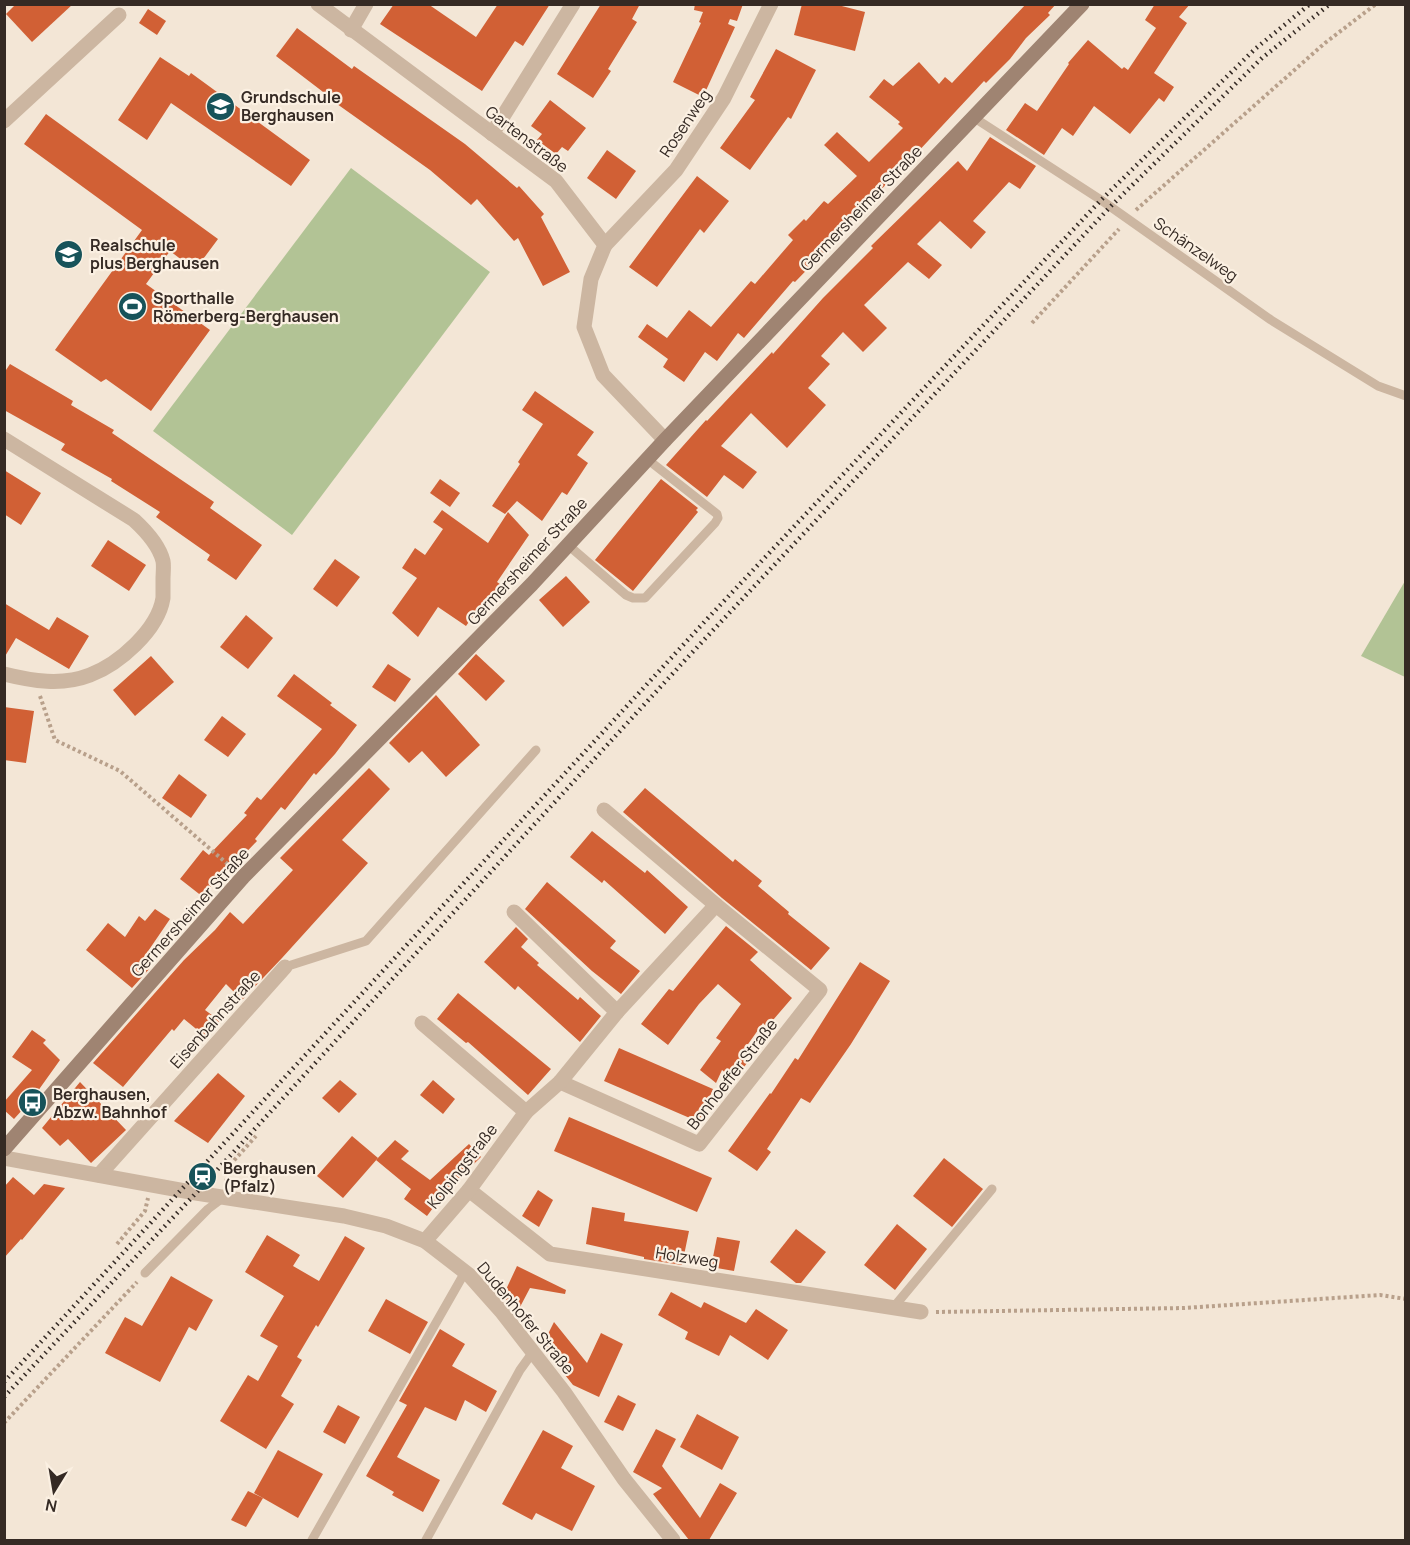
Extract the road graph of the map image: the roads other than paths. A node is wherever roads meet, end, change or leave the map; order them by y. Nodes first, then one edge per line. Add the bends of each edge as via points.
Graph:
1 (318, 4) edge
2 (366, 4) edge
3 (573, 4) edge
4 (771, 4) edge
5 (1082, 4) edge
6 (119, 15) dead end
7 (351, 30) junction
8 (973, 117) junction
9 (4, 121) edge
10 (492, 134) junction
11 (605, 245) junction
12 (1406, 396) edge
13 (4, 438) edge
14 (665, 440) junction
15 (647, 459) junction
16 (568, 545) junction
17 (4, 674) edge
18 (536, 750) dead end
19 (603, 810) dead end
20 (716, 904) junction
21 (514, 912) dead end
22 (285, 967) joint
23 (617, 1012) junction
24 (422, 1023) dead end
25 (560, 1082) junction
26 (526, 1112) junction
27 (4, 1149) edge
28 (4, 1158) edge
29 (99, 1175) junction
30 (992, 1189) dead end
31 (469, 1190) junction
32 (224, 1197) junction
33 (425, 1241) junction
34 (465, 1272) junction
35 (145, 1273) road end
36 (893, 1308) junction
37 (921, 1312) road end
38 (533, 1352) junction
39 (312, 1540) edge
40 (426, 1540) edge
41 (672, 1540) edge

1 - 7 street, Gartenstraße
2 - 7 street
3 - 10 street
4 - 11 street, Rosenweg via 724,98 676,170
5 - 8 main road, Germersheimer Straße
6 - 9 street
7 - 10 street, Gartenstraße
8 - 12 lane, Schänzelweg via 1271,320 1378,386
8 - 14 main road, Germersheimer Straße
10 - 11 street, Gartenstraße via 556,181
11 - 14 street via 591,279 584,327 603,375
13 - 17 street via 134,520 150,535 163,561 163,599 151,626 113,664 88,676 61,681 35,681
14 - 15 main road, Germersheimer Straße
15 - 16 main road, Germersheimer Straße
15 - 16 lane via 717,514 715,524 640,599 626,595
16 - 27 main road, Germersheimer Straße via 243,877
18 - 22 lane via 366,941
19 - 20 street
20 - 23 street, Kolpingstraße
20 - 25 street, Bonhoeffer Straße via 820,990 699,1144
21 - 23 street
22 - 29 street, Eisenbahnstraße
23 - 25 street, Kolpingstraße
24 - 26 street
25 - 26 street, Kolpingstraße
26 - 31 street, Kolpingstraße
28 - 29 street, Dudenhofer Straße
29 - 32 street, Dudenhofer Straße
30 - 36 lane
31 - 33 street, Kolpingstraße
31 - 36 street, Holzweg via 550,1254
32 - 33 street, Dudenhofer Straße via 344,1216
32 - 35 lane
33 - 34 street, Dudenhofer Straße
34 - 38 street, Dudenhofer Straße
34 - 39 lane
36 - 37 street, Holzweg
38 - 40 lane
38 - 41 street, Dudenhofer Straße

